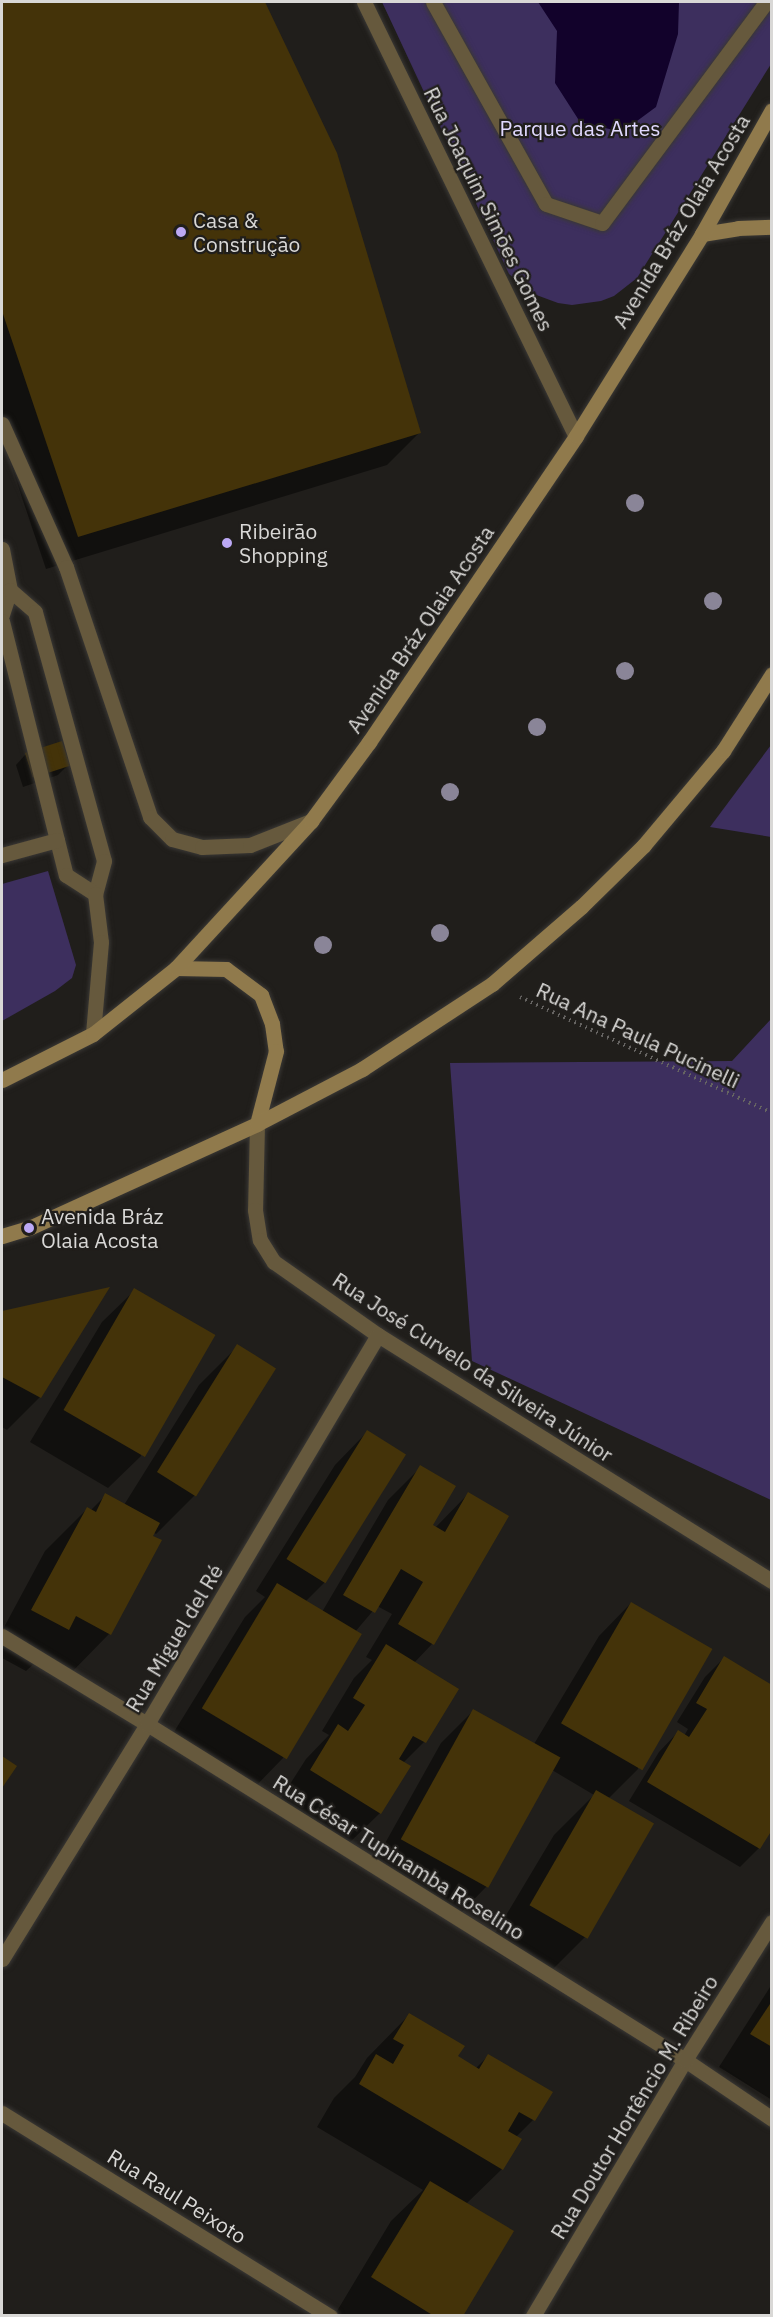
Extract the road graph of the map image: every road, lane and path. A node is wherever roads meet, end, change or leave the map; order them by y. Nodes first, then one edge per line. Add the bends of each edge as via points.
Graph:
1 (364, 2) edge
2 (433, 2) edge
3 (766, 2) edge
4 (771, 110) edge
5 (771, 227) edge
6 (702, 234) junction
7 (2, 424) edge
8 (576, 436) junction
9 (2, 549) edge
10 (10, 590) junction
11 (2, 615) edge
12 (2, 621) edge
13 (771, 674) edge
14 (311, 821) junction
15 (57, 840) junction
16 (2, 855) edge
17 (95, 894) junction
18 (176, 968) junction
19 (492, 984) junction
20 (93, 1034) junction
21 (2, 1080) edge
22 (771, 1113) edge
23 (257, 1124) junction
24 (2, 1236) edge
25 (378, 1335) junction
26 (771, 1581) edge
27 (2, 1636) edge
28 (147, 1724) junction
29 (771, 1922) edge
30 (2, 1959) edge
31 (685, 2060) junction
32 (2, 2113) edge
33 (771, 2119) edge
34 (330, 2316) edge
35 (533, 2316) edge

1 - 8 street, Rua Joaquim Simões Gomes
2 - 3 street via 546,204 602,222
4 - 6 street, Avenida Bráz Olaia Acosta
5 - 6 street
6 - 8 street, Avenida Bráz Olaia Acosta
7 - 14 street via 66,567 150,817 172,839 202,847 250,844
8 - 14 street, Avenida Bráz Olaia Acosta
9 - 10 street
10 - 11 street
10 - 17 street via 35,612 104,861
12 - 15 street
13 - 19 street via 723,751 644,845 581,907
14 - 18 street, Avenida Bráz Olaia Acosta
15 - 16 street
15 - 17 street via 66,875
17 - 20 street via 101,942
18 - 20 street, Avenida Bráz Olaia Acosta
18 - 23 street via 226,969 261,995 272,1024 276,1051
19 - 22 path, Rua Ana Paula Pucinelli
19 - 23 street via 362,1068
20 - 21 street, Avenida Bráz Olaia Acosta
23 - 24 street via 29,1228
23 - 25 street, Rua José Curvelo da Silveira Júnior via 255,1210 260,1240 274,1262
25 - 26 street, Rua José Curvelo da Silveira Júnior
25 - 28 street, Rua Miguel del Ré
27 - 28 street, Rua César Tupinamba Roselino
28 - 30 street, Rua Miguel del Ré
28 - 31 street, Rua César Tupinamba Roselino
29 - 31 street, Rua Doutor Hortêncio M. Ribeiro
31 - 33 street, Rua César Tupinamba Roselino
31 - 35 street, Rua Doutor Hortêncio M. Ribeiro
32 - 34 street, Rua Raul Peixoto

